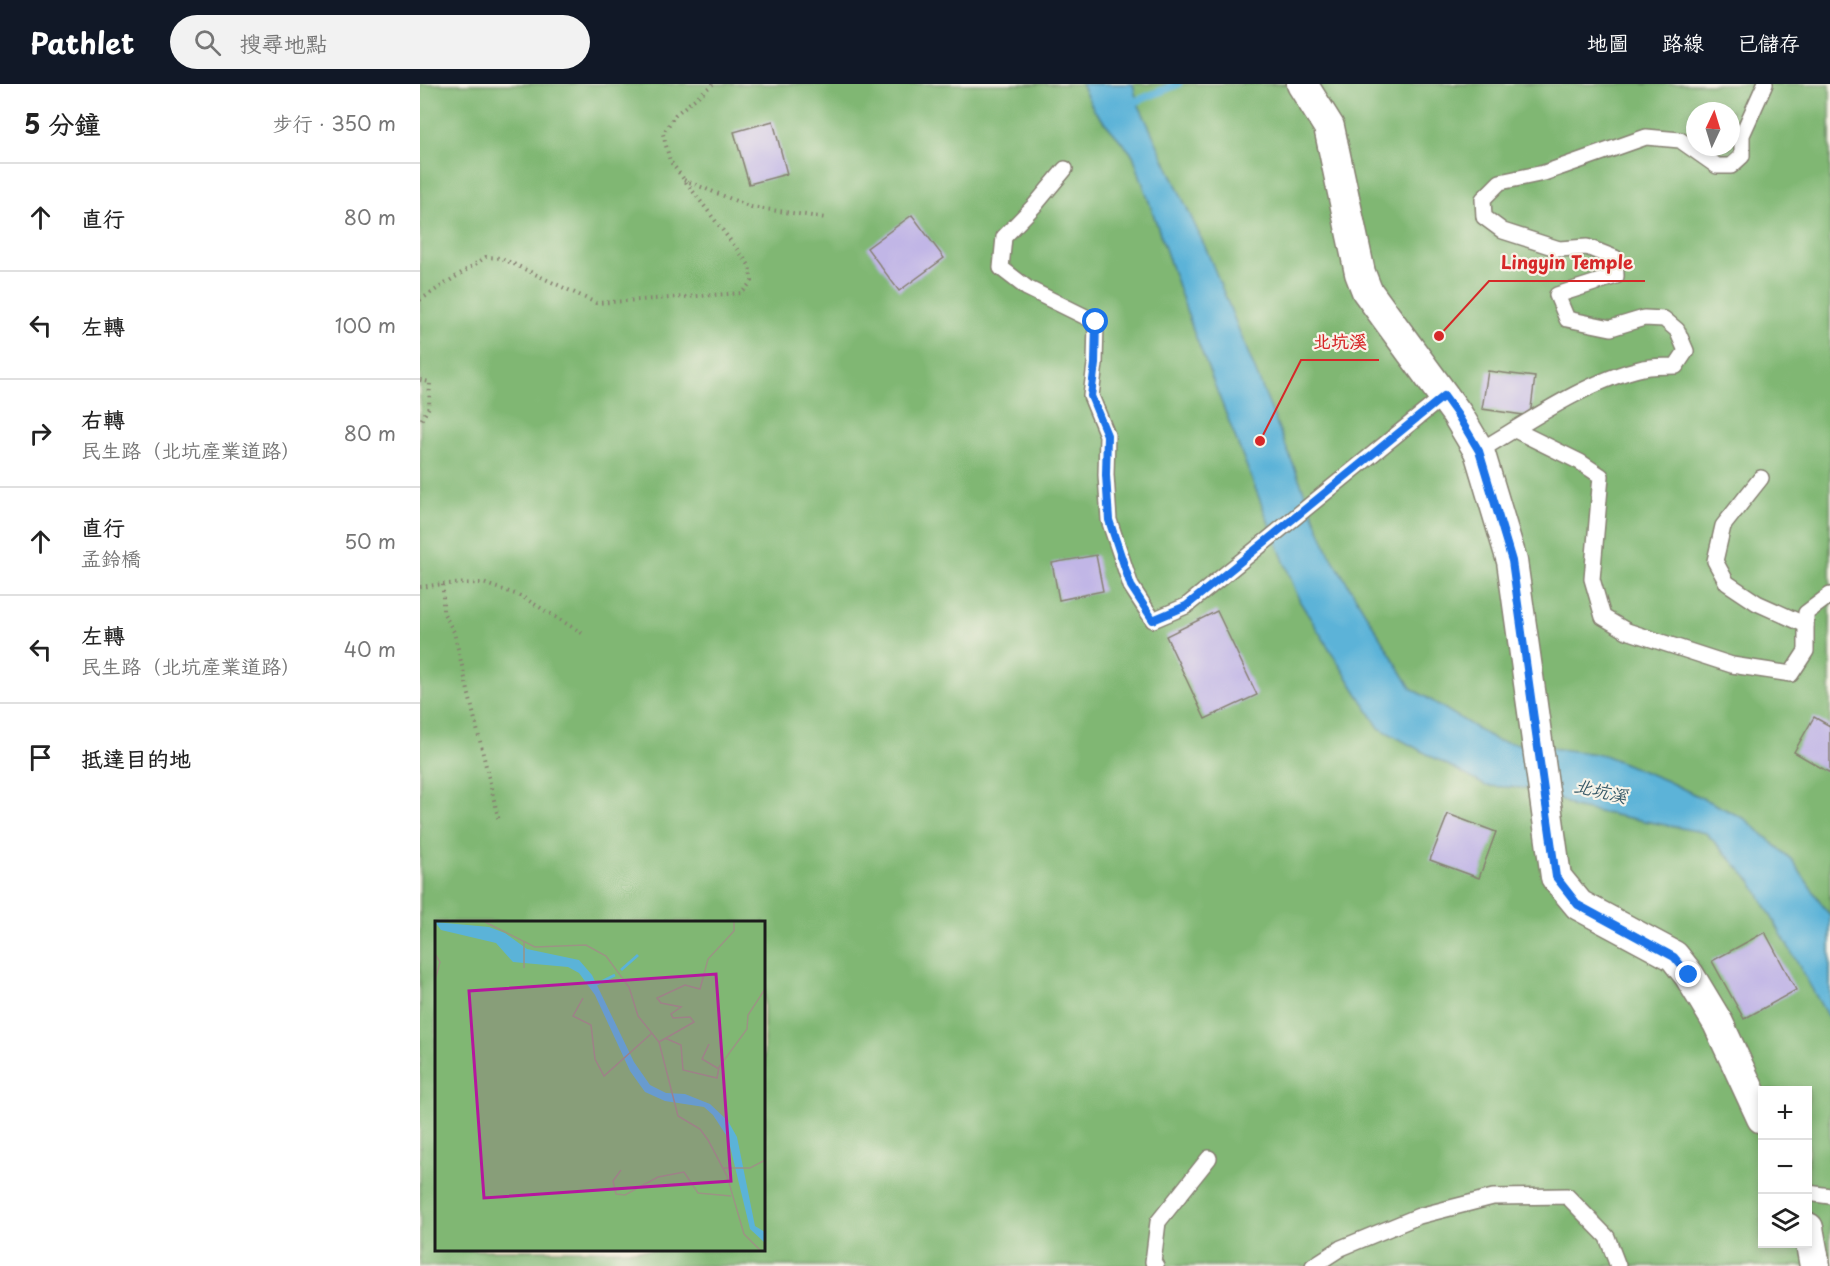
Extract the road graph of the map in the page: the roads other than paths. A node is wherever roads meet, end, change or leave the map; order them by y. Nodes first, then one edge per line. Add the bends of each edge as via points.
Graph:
1 (1302, 84) edge
2 (1765, 84) edge
3 (1065, 168) dead end
4 (1444, 396) junction
5 (1515, 430) junction
6 (1479, 451) junction
7 (1761, 478) dead end
8 (1830, 595) edge
9 (1806, 625) junction
10 (1758, 1109) edge
11 (1209, 1158) dead end
12 (1812, 1194) edge
13 (1830, 1196) edge
14 (1812, 1248) edge
15 (1156, 1266) edge
16 (1313, 1266) edge
17 (1618, 1266) edge
18 (1815, 1266) edge

1 - 4 street via 1329,127 1367,291
2 - 5 lane via 1742,135 1742,156 1731,166 1717,166 1680,140 1646,137 1544,173 1500,182 1483,199 1484,216 1503,231 1559,249 1587,247 1615,258 1616,276 1557,295 1567,319 1611,328 1644,318 1664,319 1677,330 1686,351 1676,366 1622,374
3 - 4 lane via 1004,237 1001,268 1027,288 1096,322 1091,396 1107,435 1109,520 1131,586 1153,620 1186,606
4 - 6 street
5 - 6 lane
5 - 9 lane via 1601,476 1592,579 1603,617 1627,631 1732,665 1791,674 1806,651
6 - 10 street via 1512,561 1556,877 1578,905 1674,957 1718,1023
7 - 9 lane via 1723,526 1715,561 1727,582 1757,603
8 - 9 lane via 1806,613
11 - 15 lane via 1158,1222 1153,1262
12 - 13 lane
14 - 18 street
16 - 17 lane via 1341,1248 1419,1215 1493,1197 1546,1196 1567,1196 1607,1237

